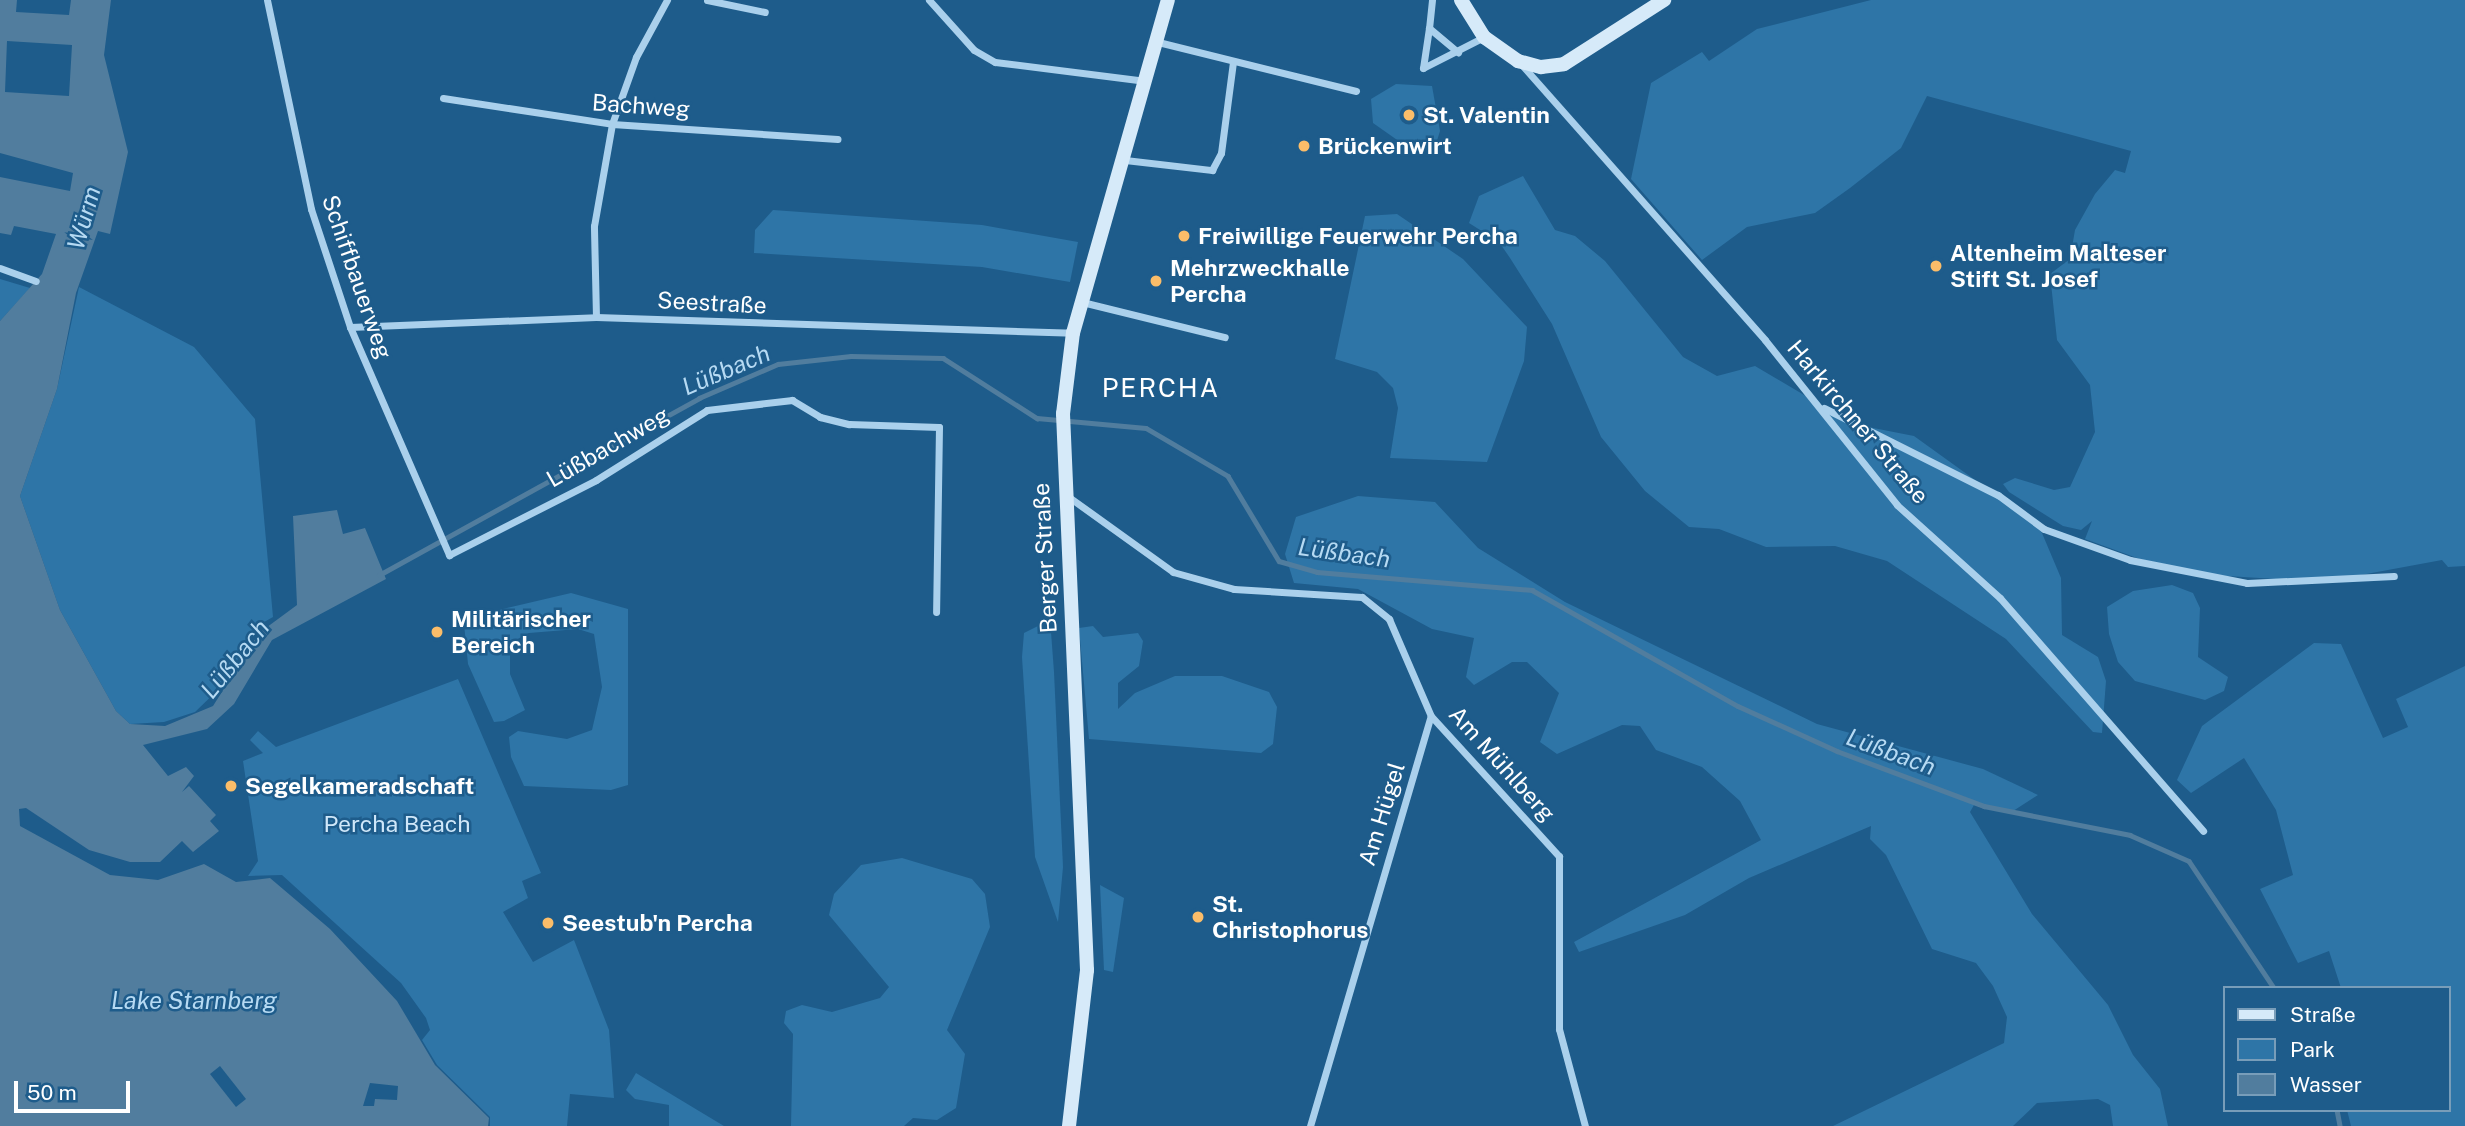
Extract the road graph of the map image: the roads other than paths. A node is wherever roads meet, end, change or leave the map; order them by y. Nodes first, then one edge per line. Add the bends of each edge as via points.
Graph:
1 (267, 0) edge
2 (667, 0) edge
3 (707, 0) edge
4 (929, 0) edge
5 (1168, 0) edge
6 (1432, 0) edge
7 (1461, 0) edge
8 (1664, 0) edge
9 (765, 12) dead end
10 (1429, 28) junction
11 (1484, 37) junction
12 (1158, 43) junction
13 (1458, 52) junction
14 (1518, 61) junction
15 (1233, 62) junction
16 (1150, 81) junction
17 (1356, 92) dead end
18 (443, 98) dead end
19 (612, 124) junction
20 (838, 139) dead end
21 (1125, 160) junction
22 (0, 268) edge
23 (36, 281) dead end
24 (1082, 302) junction
25 (596, 317) junction
26 (350, 327) junction
27 (1073, 333) junction
28 (1225, 337) dead end
29 (1821, 407) junction
30 (1065, 495) junction
31 (449, 555) joint
32 (2394, 576) dead end
33 (936, 612) dead end
34 (1432, 716) junction
35 (2203, 831) dead end
36 (1069, 1126) edge
37 (1310, 1126) edge
38 (1585, 1126) edge

1 - 26 street, Schiffbauerweg via 310,209
2 - 19 street via 636,57
3 - 9 street
4 - 16 street via 974,50 995,62
5 - 12 main road, Berger Straße
6 - 10 street
7 - 11 main road
8 - 14 main road via 1564,64
10 - 13 street
10 - 13 street via 1423,68
11 - 13 street
11 - 14 main road
12 - 15 street
12 - 16 main road, Berger Straße
14 - 29 street, Harkirchner Straße
15 - 17 street
15 - 21 street via 1221,153 1212,170
16 - 21 main road, Berger Straße
18 - 19 street, Bachweg
19 - 20 street, Bachweg
19 - 25 street via 594,226
21 - 24 main road, Berger Straße
22 - 23 street
24 - 27 main road, Berger Straße
24 - 28 street
25 - 26 street, Seestraße
25 - 27 street, Seestraße
26 - 31 street, Schiffbauerweg
27 - 30 main road, Berger Straße via 1063,414
29 - 32 street via 1998,495 2044,529 2130,560 2247,583
29 - 35 street, Harkirchner Straße via 1897,505 2000,598
30 - 34 street, Am Mühlberg via 1173,572 1234,589 1362,597 1390,619
30 - 36 main road, Berger Straße via 1087,970
31 - 33 street, Lüßbachweg via 596,480 707,410 792,400 820,417 849,424 939,427
34 - 37 street, Am Hügel
34 - 38 street, Am Mühlberg via 1559,856 1559,1029

